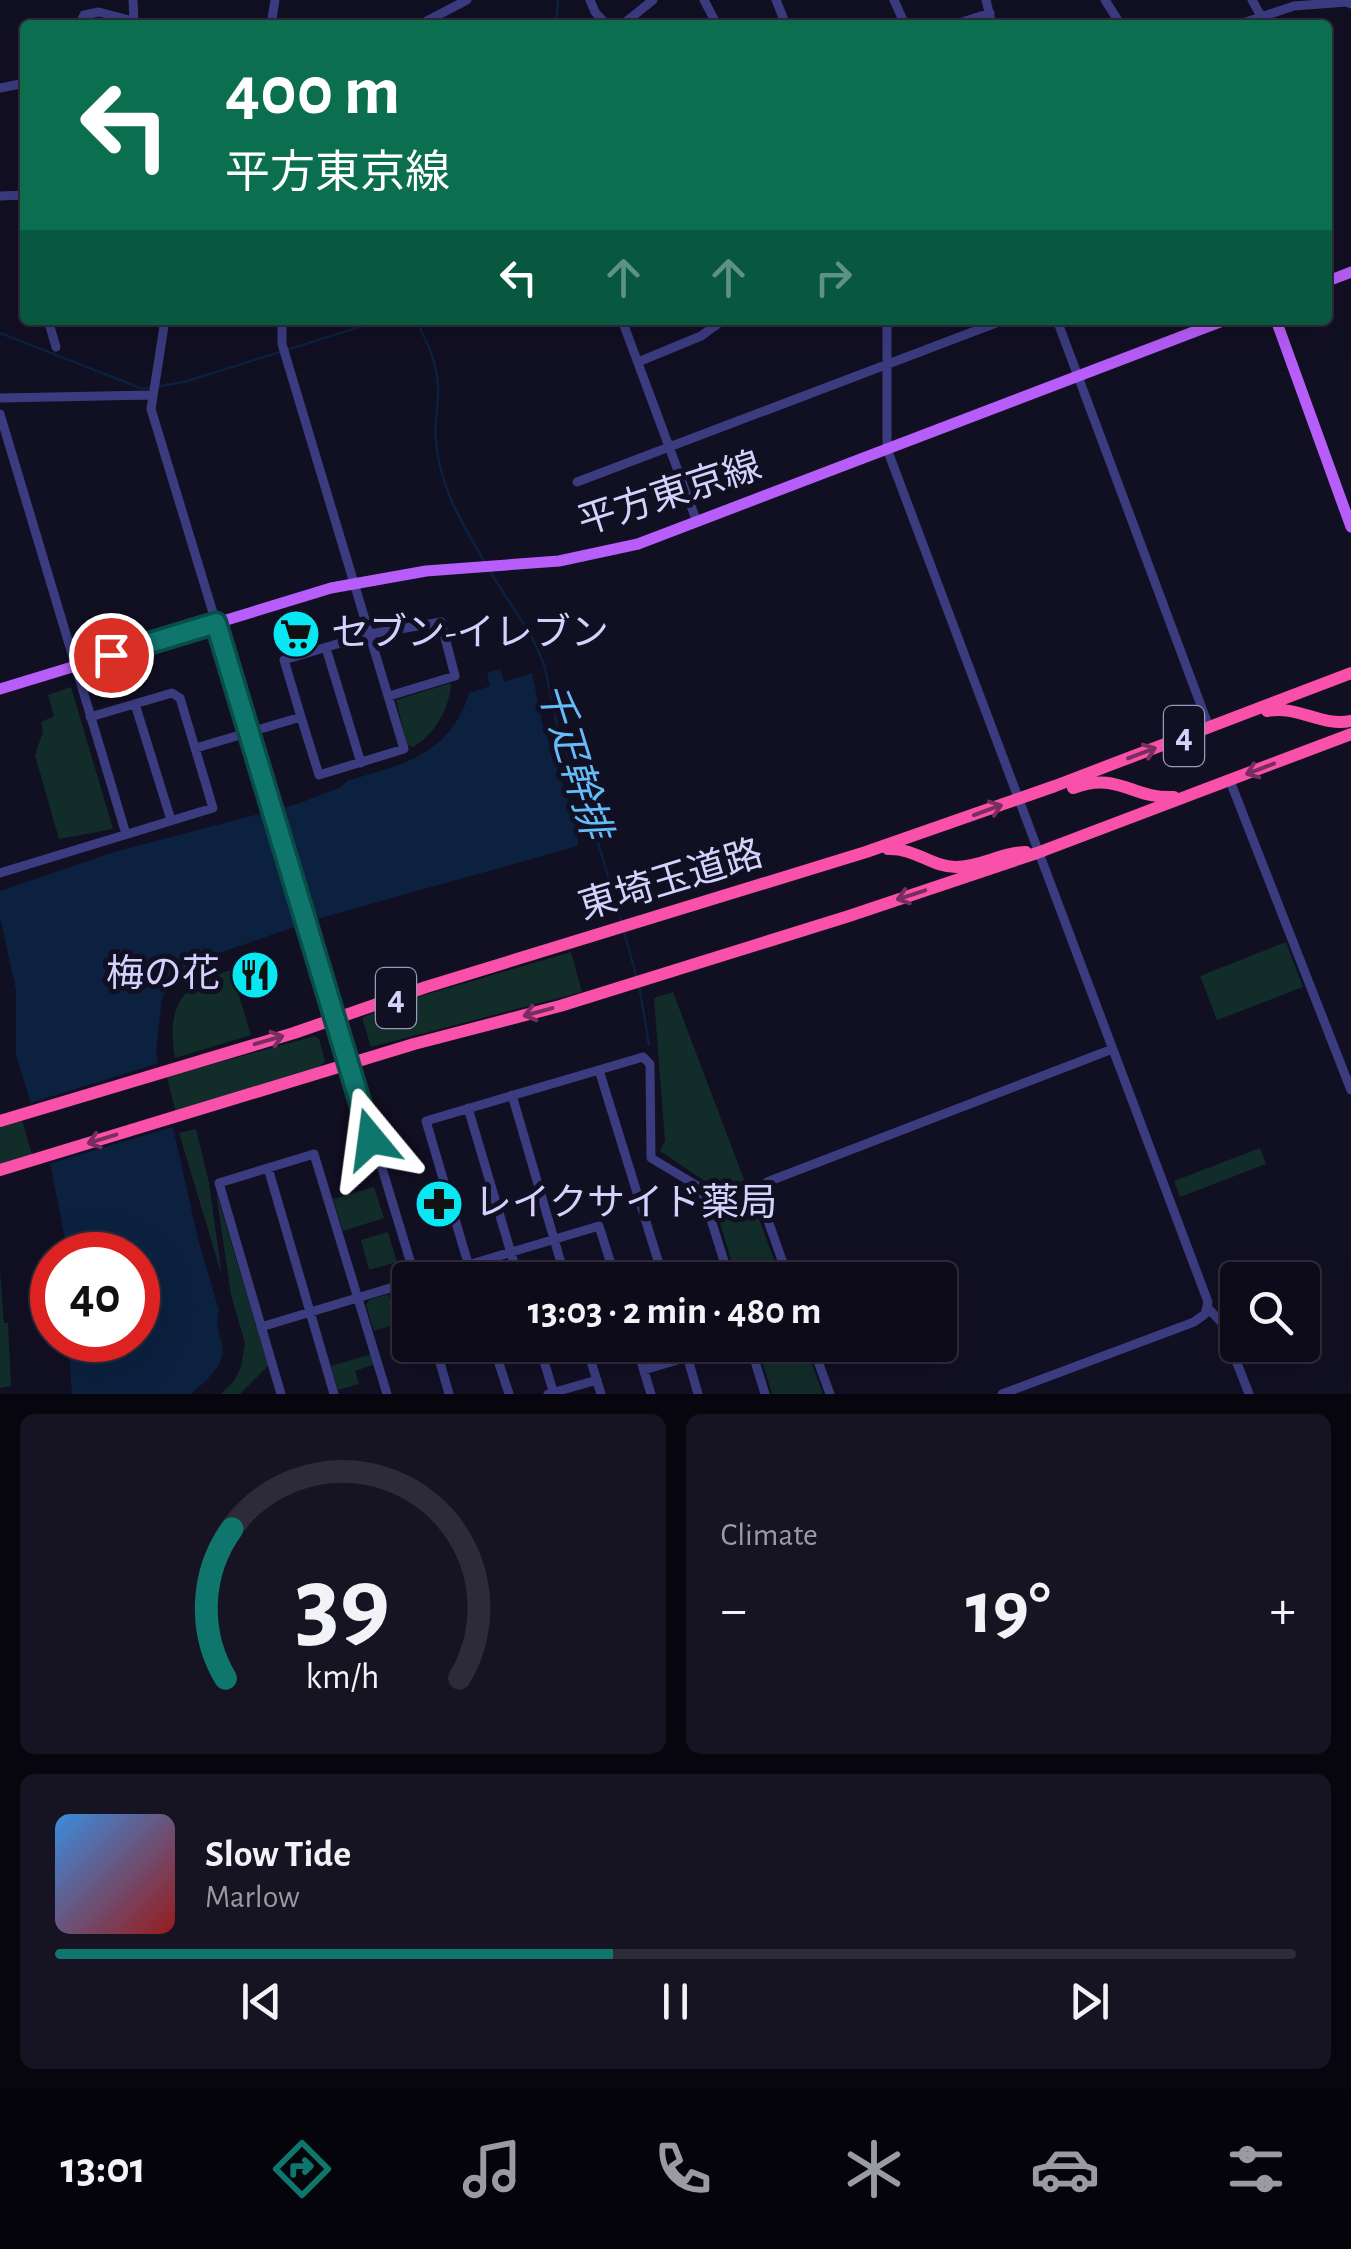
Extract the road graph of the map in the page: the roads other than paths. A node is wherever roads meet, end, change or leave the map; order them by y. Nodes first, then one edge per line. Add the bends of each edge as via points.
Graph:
1 (467, 0) edge
2 (986, 0) edge
3 (1252, 0) edge
4 (1351, 4) edge
5 (990, 13) junction
6 (1261, 16) junction
7 (82, 20) edge
8 (125, 20) edge
9 (429, 20) edge
10 (968, 20) edge
11 (991, 20) edge
12 (1250, 20) edge
13 (49, 325) edge
14 (164, 325) edge
15 (282, 325) edge
16 (624, 325) edge
17 (716, 325) edge
18 (887, 325) edge
19 (991, 325) edge
20 (1059, 325) edge
21 (1212, 325) edge
22 (1278, 325) edge
23 (56, 347) dead end
24 (638, 362) junction
25 (887, 365) junction
26 (1078, 376) junction
27 (153, 394) junction
28 (0, 398) edge
29 (0, 414) edge
30 (670, 447) junction
31 (887, 450) junction
32 (578, 482) dead end
33 (698, 522) junction
34 (1351, 527) edge
35 (355, 583) junction
36 (216, 623) junction
37 (370, 634) junction
38 (326, 648) junction
39 (75, 666) junction
40 (1351, 673) edge
41 (0, 688) edge
42 (389, 696) junction
43 (135, 704) junction
44 (90, 716) junction
45 (1240, 716) junction
46 (300, 717) junction
47 (1351, 721) edge
48 (1209, 727) junction
49 (250, 732) junction
50 (1351, 734) edge
51 (196, 748) junction
52 (361, 763) junction
53 (1230, 781) junction
54 (1193, 794) junction
55 (1018, 799) junction
56 (171, 820) junction
57 (126, 834) junction
58 (866, 852) junction
59 (1037, 853) junction
60 (0, 872) edge
61 (336, 1020) junction
62 (1110, 1050) junction
63 (350, 1064) junction
64 (599, 1070) junction
65 (1351, 1090) edge
66 (512, 1095) junction
67 (468, 1108) junction
68 (2, 1120) edge
69 (268, 1168) junction
70 (0, 1170) edge
71 (554, 1239) junction
72 (510, 1252) junction
73 (409, 1262) edge
74 (468, 1262) edge
75 (476, 1262) edge
76 (513, 1262) edge
77 (561, 1262) edge
78 (610, 1262) edge
79 (658, 1262) edge
80 (724, 1262) edge
81 (783, 1262) edge
82 (392, 1288) edge
83 (359, 1297) junction
84 (1208, 1308) junction
85 (310, 1313) junction
86 (261, 1327) junction
87 (440, 1362) edge
88 (499, 1362) edge
89 (543, 1362) edge
90 (591, 1362) edge
91 (641, 1362) edge
92 (669, 1362) edge
93 (689, 1362) edge
94 (755, 1362) edge
95 (818, 1362) edge
96 (644, 1370) junction
97 (597, 1380) junction
98 (1029, 1389) edge
99 (281, 1394) edge
100 (334, 1394) edge
101 (388, 1394) edge
102 (450, 1394) edge
103 (508, 1394) edge
104 (551, 1394) edge
105 (602, 1394) edge
106 (652, 1394) edge
107 (698, 1394) edge
108 (765, 1394) edge
109 (830, 1394) edge
110 (1002, 1394) edge
111 (1248, 1394) edge

1 - 9 street
2 - 5 street
3 - 6 street
4 - 6 street via 1312,2
5 - 10 street
5 - 11 street
6 - 12 street
7 - 8 street via 100,12
13 - 23 street
14 - 27 street
15 - 35 street via 282,344
16 - 24 street
17 - 24 street
18 - 25 street
19 - 25 street
20 - 26 street
21 - 26 main road, 平方東京線
22 - 34 main road
24 - 30 street
25 - 30 street
25 - 31 street
26 - 31 main road, 平方東京線
26 - 48 street
27 - 28 street
27 - 36 street via 151,408
29 - 39 street
30 - 32 street
30 - 33 street
31 - 33 main road, 平方東京線
31 - 55 street
33 - 35 main road, 平方東京線 via 559,562
35 - 36 main road, 平方東京線
35 - 37 street
36 - 39 main road, 平方東京線
36 - 49 street
37 - 38 street
37 - 42 street
37 - 42 street via 441,622 455,676
38 - 46 street via 284,660
38 - 52 street
39 - 41 main road, 平方東京線
39 - 44 street
40 - 45 highway, 東埼玉道路 / 4
42 - 52 street via 404,749
43 - 44 street
43 - 51 street via 172,693 180,698
43 - 56 street
44 - 57 street
45 - 47 highway, 4 via 1286,709 1328,722
45 - 48 highway, 東埼玉道路 / 4
46 - 49 street
46 - 52 street via 319,775
55 -> 48 highway, 東埼玉道路 / 4
49 - 51 street
49 - 61 street
50 -> 53 highway, 4
51 - 56 street via 213,808
53 - 54 highway, 4
53 - 65 street
54 - 55 highway, 4 via 1150,797 1107,781
54 - 59 highway, 4
58 -> 55 highway, 東埼玉道路 / 4
55 - 59 street
56 - 57 street
57 - 60 street
58 - 59 highway, 4 via 901,848 955,867 1010,852
58 - 61 highway, 東埼玉道路 / 4
59 - 62 street
59 -> 63 highway, 4 via 637,982
61 - 63 street
68 -> 61 highway, 東埼玉道路 / 4
62 - 81 street via 767,1182 760,1198
62 - 84 street
63 -> 70 highway, 4
63 - 73 street
64 - 66 street
64 - 79 street
64 - 80 street via 643,1058 650,1064 651,1158 701,1188
66 - 67 street
66 - 71 street
67 - 72 street
67 - 74 street via 426,1121
69 - 83 street via 314,1154
69 - 85 street
69 - 86 street via 219,1183
71 - 72 street
71 - 77 street
71 - 78 street via 599,1226
72 - 75 street
72 - 76 street
82 - 83 street
83 - 85 street
83 - 101 street
84 - 98 street via 1194,1322
84 - 111 street via 1221,1322
85 - 86 street
85 - 100 street
86 - 99 street
87 - 102 street
88 - 103 street
89 - 104 street
90 - 97 street
91 - 96 street
92 - 96 street
93 - 107 street
94 - 108 street
95 - 109 street
96 - 106 street
97 - 104 street
97 - 105 street
98 - 110 street

